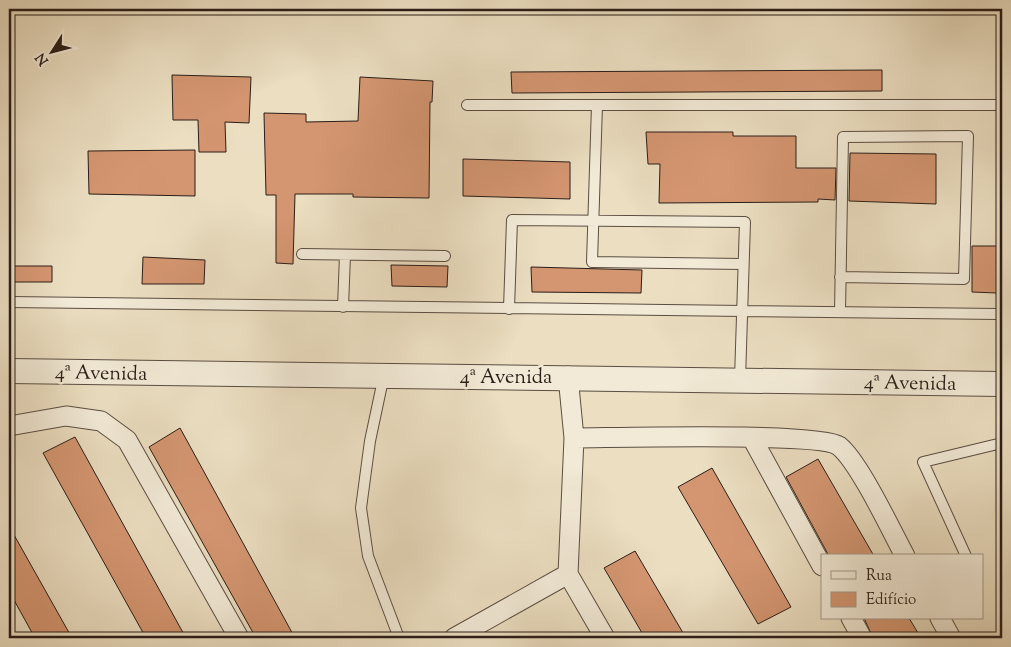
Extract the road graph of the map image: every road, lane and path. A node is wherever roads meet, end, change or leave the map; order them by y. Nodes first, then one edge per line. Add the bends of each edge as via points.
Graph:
1 (467, 105) dead end
2 (597, 105) junction
3 (1002, 105) edge
4 (593, 221) junction
5 (302, 254) dead end
6 (345, 255) junction
7 (445, 256) dead end
8 (743, 264) junction
9 (840, 277) junction
10 (9, 302) edge
11 (344, 306) junction
12 (509, 308) junction
13 (742, 311) junction
14 (840, 312) junction
15 (999, 314) dead end
16 (9, 371) edge
17 (384, 375) junction
18 (568, 376) junction
19 (740, 379) junction
20 (1002, 384) edge
21 (9, 426) edge
22 (574, 438) junction
23 (752, 438) junction
24 (1002, 443) edge
25 (904, 554) edge
26 (965, 554) edge
27 (821, 564) edge
28 (568, 574) junction
29 (852, 620) edge
30 (941, 620) edge
31 (239, 638) edge
32 (399, 638) edge
33 (454, 638) edge
34 (605, 638) edge
35 (862, 638) edge
36 (951, 638) edge

1 - 2 lane
2 - 3 lane
2 - 4 lane
4 - 8 lane via 592,262
4 - 8 lane via 745,222
4 - 12 lane via 512,220
5 - 6 lane
6 - 7 lane
6 - 11 lane
8 - 13 lane
9 - 9 lane via 964,279 968,136 843,137
9 - 14 lane
10 - 11 lane
11 - 12 lane
12 - 13 lane
13 - 14 lane
13 - 19 lane
14 - 15 lane
16 - 17 street, 4ª Avenida
17 - 18 street, 4ª Avenida
17 - 32 lane via 370,441 361,508 368,556
18 - 19 street, 4ª Avenida
18 - 22 street
19 - 20 street, 4ª Avenida
21 - 31 street via 66,416 101,421 127,440
22 - 23 street
22 - 28 street
23 - 25 street via 814,440 838,445 856,468
23 - 27 street
24 - 26 lane via 922,462
28 - 33 street
28 - 34 street
29 - 35 street
30 - 36 street

